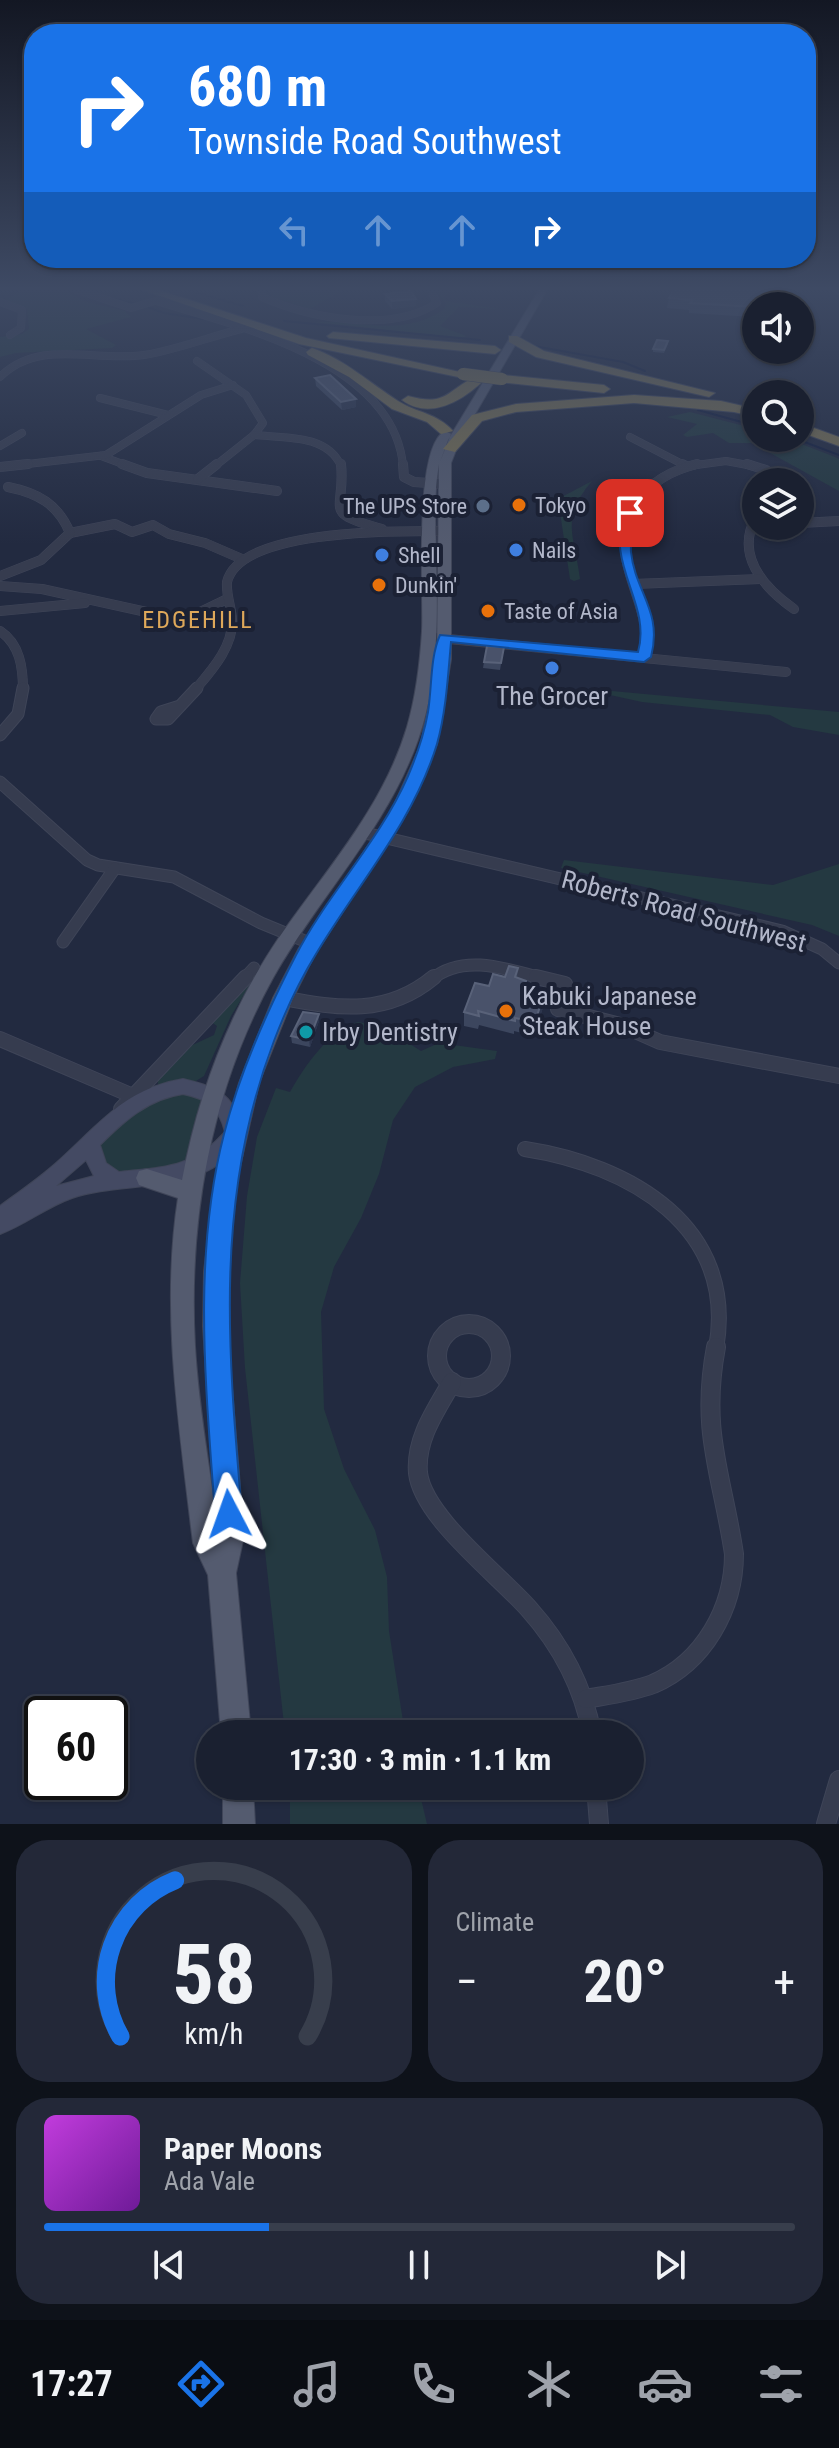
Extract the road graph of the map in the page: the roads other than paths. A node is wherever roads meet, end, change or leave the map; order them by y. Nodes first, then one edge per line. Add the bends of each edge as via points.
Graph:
1 (218, 375) edge
2 (339, 375) edge
3 (352, 375) edge
4 (380, 375) edge
5 (480, 375) edge
6 (487, 375) edge
7 (504, 375) edge
8 (505, 375) edge
9 (623, 375) edge
10 (477, 380) junction
11 (233, 385) junction
12 (100, 398) dead end
13 (742, 405) edge
14 (742, 406) edge
15 (735, 408) junction
16 (742, 408) edge
17 (470, 412) junction
18 (168, 415) junction
19 (424, 416) junction
20 (455, 416) junction
21 (814, 425) edge
22 (446, 431) junction
23 (814, 432) edge
24 (22, 433) dead end
25 (839, 434) edge
26 (254, 435) junction
27 (630, 437) dead end
28 (839, 442) edge
29 (0, 446) edge
30 (450, 449) junction
31 (101, 456) junction
32 (686, 466) junction
33 (0, 467) edge
34 (756, 468) edge
35 (198, 479) junction
36 (436, 484) junction
37 (8, 487) dead end
38 (277, 491) dead end
39 (839, 521) edge
40 (814, 522) edge
41 (437, 531) junction
42 (396, 532) junction
43 (70, 533) junction
44 (750, 540) edge
45 (242, 559) junction
46 (0, 576) edge
47 (760, 579) junction
48 (634, 584) junction
49 (4, 586) edge
50 (227, 599) junction
51 (116, 606) junction
52 (794, 609) dead end
53 (0, 611) edge
54 (0, 631) edge
55 (436, 637) junction
56 (644, 657) junction
57 (786, 672) dead end
58 (180, 706) dead end
59 (0, 735) edge
60 (0, 782) edge
61 (365, 833) junction
62 (384, 837) junction
63 (115, 868) junction
64 (290, 936) junction
65 (63, 942) dead end
66 (312, 944) junction
67 (839, 963) edge
68 (254, 968) dead end
69 (283, 998) junction
70 (0, 1039) edge
71 (839, 1076) edge
72 (213, 1095) junction
73 (133, 1096) junction
74 (114, 1117) junction
75 (235, 1134) junction
76 (90, 1144) junction
77 (525, 1149) dead end
78 (147, 1178) joint
79 (115, 1180) junction
80 (192, 1181) junction
81 (0, 1217) edge
82 (0, 1225) edge
83 (452, 1382) dead end
84 (222, 1573) junction
85 (586, 1699) junction
86 (235, 1720) edge
87 (590, 1720) edge
88 (839, 1780) edge
89 (238, 1800) edge
90 (597, 1800) edge
91 (239, 1824) edge
92 (599, 1824) edge
93 (826, 1824) edge

1 - 11 street
2 - 36 street via 357,386 393,428 404,477
3 - 19 highway via 397,406
4 - 10 highway via 382,384 430,405 453,401
5 - 10 main road
6 - 17 main road
7 - 15 highway
8 - 14 highway via 683,392
9 - 13 highway
10 - 20 main road
11 - 18 street via 205,393
11 - 26 street via 261,416 263,423
12 - 18 street
15 - 16 highway
15 - 30 highway via 634,399 516,408 477,418
17 - 20 highway
17 - 30 main road
18 - 31 street
19 - 20 highway
19 - 22 highway
20 - 22 main road
21 - 25 highway
22 - 36 main road via 435,456
23 - 28 highway
24 - 29 street
26 - 35 street
26 - 42 street via 330,449 341,467 342,515
27 - 32 street
30 - 36 main road
31 - 33 street
31 - 35 street via 138,471
32 - 34 street via 712,462
32 - 48 street via 650,486 631,510 625,552
35 - 38 street
36 - 41 main road
37 - 43 street via 47,499 60,509
39 - 40 street
41 - 42 street
41 - 55 main road
42 - 45 street via 285,543
43 - 45 street via 115,524 132,532 153,525
43 - 46 street via 41,560
44 - 47 street via 748,550
45 - 50 street via 230,573
47 - 48 street
47 - 52 street
48 - 56 street via 648,624
49 - 51 street via 55,591
50 - 51 street via 183,617
50 - 58 street via 232,626 227,646
51 - 53 street via 72,603
54 - 59 street via 15,644 22,703
55 - 56 street
55 - 61 main road via 411,738
55 - 62 main road via 439,696 429,744
56 - 57 street
60 - 63 street via 79,855
61 - 62 street, Roberts Road Southwest
61 - 64 main road
62 - 66 main road
62 - 67 street, Roberts Road Southwest via 782,931 812,943
63 - 64 street via 174,877
63 - 65 street
64 - 66 street
64 - 72 main road via 241,1022
66 - 69 main road
68 - 73 street
69 - 71 street via 345,1011 368,1010 463,964 565,984 558,1009 624,1026 660,1042
69 - 75 main road
70 - 73 street
72 - 74 street via 199,1089 170,1090
72 - 75 street via 227,1110
72 - 80 main road
73 - 74 street
74 - 76 street
75 - 80 street
75 - 84 main road via 216,1271 216,1360 230,1536
76 - 79 street via 98,1168
76 - 81 street
77 - 85 street via 605,1167 668,1206 709,1266 719,1314 709,1405 715,1471 734,1558 726,1602 706,1641 674,1671 639,1688
78 - 79 street
78 - 80 main road
79 - 82 street via 57,1195
80 - 84 main road via 182,1279 183,1345 204,1527
83 - 85 street via 416,1460 423,1496 555,1639
84 - 86 main road
85 - 87 street
88 - 93 street
89 - 91 main road
90 - 92 street

